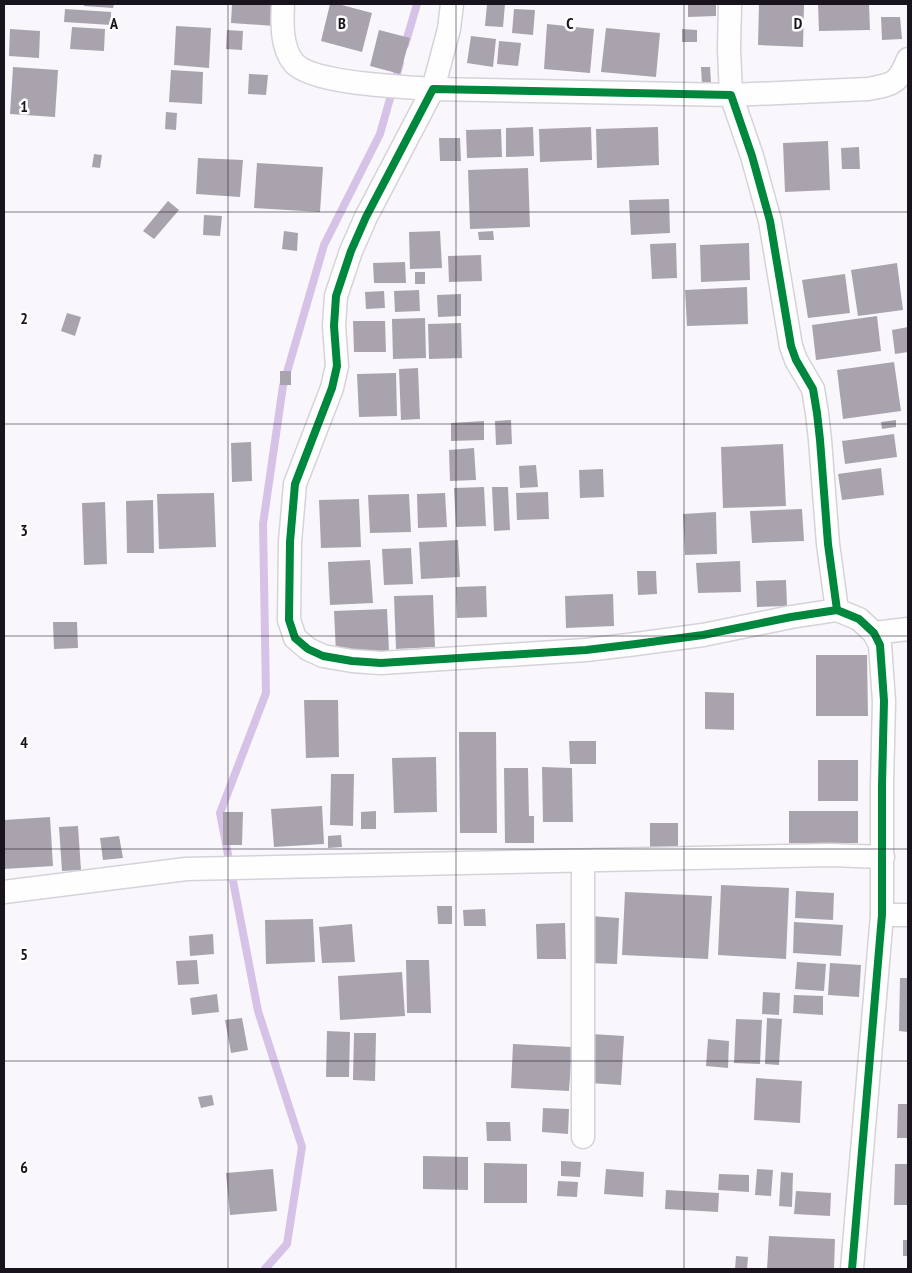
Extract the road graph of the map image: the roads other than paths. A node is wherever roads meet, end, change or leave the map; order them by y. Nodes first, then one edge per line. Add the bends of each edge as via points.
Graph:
1 (283, 4) edge
2 (452, 4) edge
3 (730, 4) edge
4 (908, 59) edge
5 (433, 89) junction
6 (731, 95) junction
7 (836, 610) junction
8 (908, 629) edge
9 (874, 633) junction
10 (883, 857) junction
11 (583, 860) junction
12 (4, 892) edge
13 (882, 915) junction
14 (908, 915) edge
15 (583, 1137) dead end
16 (852, 1269) edge

1 - 5 street via 283,34 290,55 295,64 307,72 380,86
2 - 5 street via 449,29
3 - 6 street
4 - 6 street via 900,77 868,89
5 - 6 street
5 - 7 street via 366,216 336,296 336,366 332,388 295,484 289,620 295,638 323,656 391,662 586,650 703,635
6 - 7 street via 770,221 791,346 813,389
7 - 9 street via 860,619
8 - 9 street
9 - 10 street via 880,645 884,700
10 - 11 street via 830,855
10 - 13 street
11 - 12 street via 186,869
11 - 15 street
13 - 14 street
13 - 16 street

